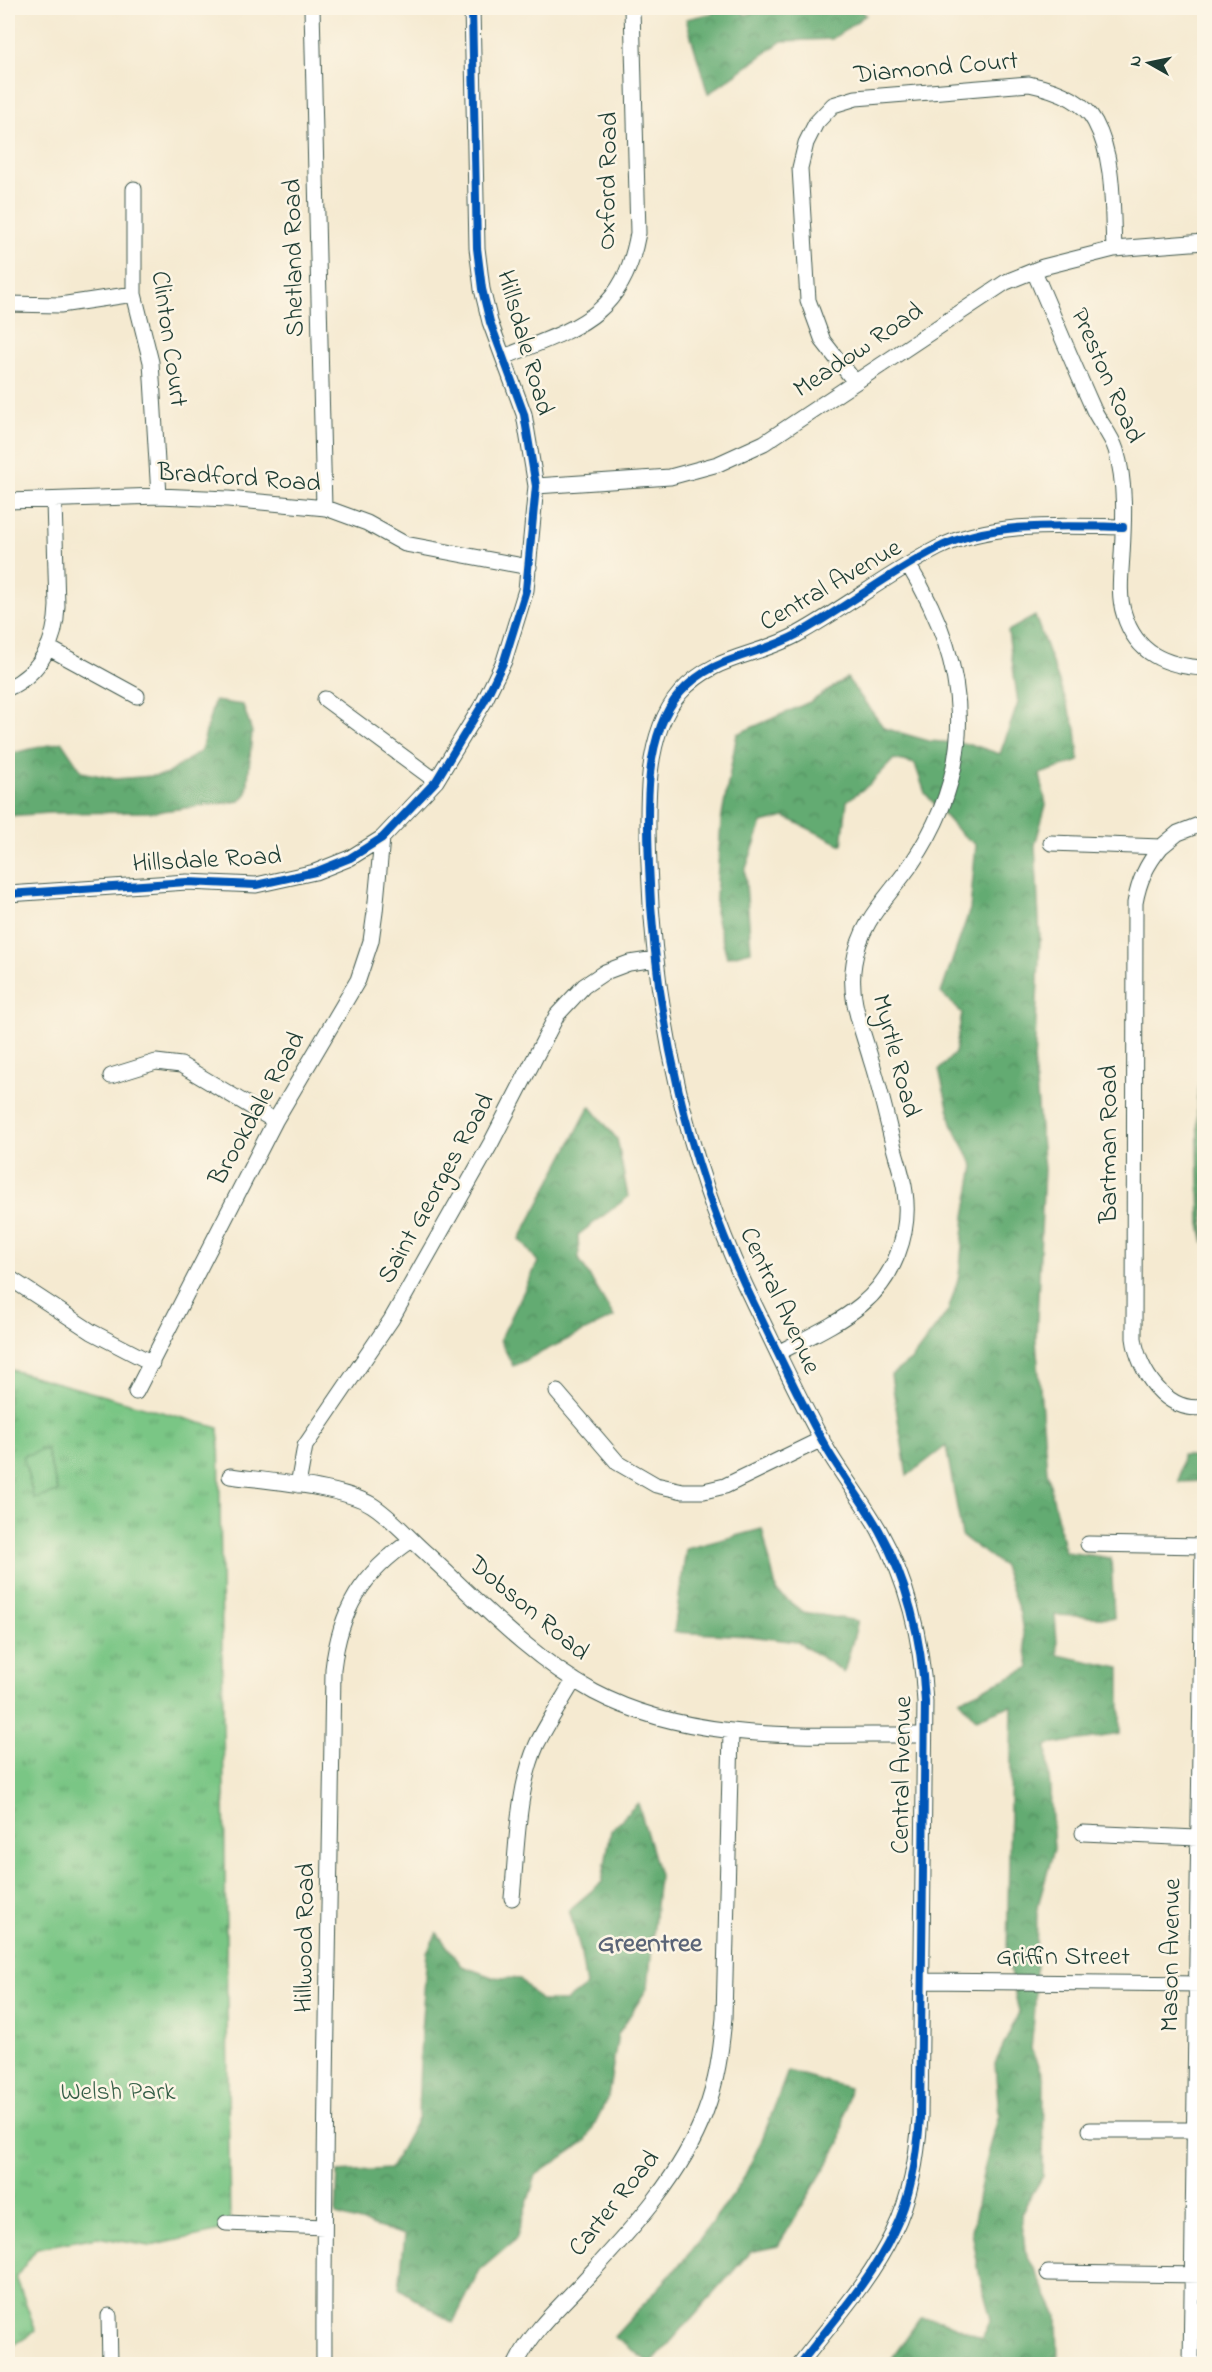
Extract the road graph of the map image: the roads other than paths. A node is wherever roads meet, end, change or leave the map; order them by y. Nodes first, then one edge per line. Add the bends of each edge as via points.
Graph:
1 (312, 8) edge
2 (472, 8) edge
3 (632, 8) edge
4 (134, 189) dead end
5 (1204, 242) edge
6 (1114, 249) junction
7 (1034, 271) junction
8 (134, 294) junction
9 (8, 304) edge
10 (504, 357) junction
11 (855, 382) junction
12 (537, 486) junction
13 (159, 496) junction
14 (8, 501) edge
15 (54, 501) junction
16 (324, 508) junction
17 (1123, 527) junction
18 (909, 566) junction
19 (529, 567) junction
20 (49, 648) junction
21 (1204, 668) edge
22 (8, 688) edge
23 (137, 696) dead end
24 (325, 699) dead end
25 (436, 781) junction
26 (1204, 823) edge
27 (382, 838) junction
28 (1052, 843) dead end
29 (1161, 847) junction
30 (8, 894) edge
31 (656, 959) junction
32 (111, 1076) dead end
33 (275, 1121) junction
34 (8, 1277) edge
35 (778, 1353) junction
36 (152, 1362) junction
37 (136, 1392) dead end
38 (557, 1392) dead end
39 (1204, 1407) edge
40 (822, 1439) junction
41 (230, 1476) dead end
42 (298, 1485) junction
43 (412, 1540) junction
44 (1088, 1544) dead end
45 (1204, 1546) edge
46 (574, 1680) junction
47 (1203, 1693) edge
48 (731, 1732) junction
49 (924, 1735) junction
50 (1083, 1833) dead end
51 (1197, 1838) junction
52 (512, 1898) dead end
53 (921, 1981) junction
54 (1200, 1984) edge
55 (1090, 2130) dead end
56 (1200, 2130) edge
57 (226, 2223) dead end
58 (324, 2227) junction
59 (1048, 2273) dead end
60 (1199, 2275) edge
61 (109, 2316) dead end
62 (110, 2364) edge
63 (324, 2364) edge
64 (516, 2364) edge
65 (800, 2364) edge
66 (1191, 2364) edge

1 - 16 street, Shetland Road
2 - 10 street, Hillsdale Road via 477,248 490,322
3 - 10 street, Oxford Road via 638,233 633,259 621,287 581,325
4 - 8 street, Clinton Court
5 - 6 street, Meadow Road
6 - 7 street, Meadow Road
6 - 11 street, Diamond Court via 1106,151 1095,121 1067,96 1029,84 897,93 833,105 816,123 800,168 808,300 823,340
7 - 11 street, Meadow Road via 1005,282
7 - 17 street, Preston Road via 1093,408 1115,448 1122,484
8 - 9 street via 60,305
8 - 13 street, Clinton Court via 151,363
10 - 12 street, Hillsdale Road via 524,414
11 - 12 street, Meadow Road via 764,443 718,464 670,477
12 - 19 street, Hillsdale Road
13 - 15 street, Bradford Road
13 - 16 street, Bradford Road
14 - 15 street, Bradford Road
15 - 20 street via 57,622
16 - 19 street, Bradford Road via 405,544
17 - 18 street, Central Avenue via 1041,526 1001,531 940,547
17 - 21 street, Preston Road via 1123,613 1135,638 1156,658 1179,666
18 - 31 street, Central Avenue via 781,644 712,667 692,681 668,709 657,731 651,770 648,840
18 - 35 street, Myrtle Road via 947,644 958,699 957,755 947,794 922,848 864,928 855,953 852,980 856,1012 905,1191 904,1230 892,1266 869,1298 842,1318
19 - 25 street, Hillsdale Road via 526,590 504,661
20 - 22 street via 35,669
20 - 23 street
24 - 25 street
25 - 27 street, Hillsdale Road
26 - 29 street via 1187,829
27 - 30 street, Hillsdale Road via 350,858 315,872 256,885 187,882
27 - 33 street, Brookdale Road via 375,912 358,980
28 - 29 street
29 - 39 street, Bartman Road via 1142,876 1135,903 1134,1338 1139,1362 1156,1387 1182,1404
31 - 35 street, Central Avenue via 673,1065 693,1143 727,1244
31 - 42 street, Saint Georges Road via 605,972 584,986 557,1015 491,1143 391,1320 305,1446
32 - 33 street via 156,1062 181,1065
33 - 36 street, Brookdale Road
34 - 36 street via 92,1332
35 - 40 street, Central Avenue
36 - 37 street, Brookdale Road
38 - 40 street via 618,1462 656,1485 683,1491 725,1486
40 - 49 street, Central Avenue via 878,1527 908,1594 923,1665
41 - 42 street, Dobson Road
42 - 43 street, Dobson Road via 335,1492 371,1505
43 - 46 street, Dobson Road via 533,1651
43 - 58 street, Hillwood Road via 373,1571 354,1598 340,1628 333,1669
44 - 45 street
45 - 47 street, Mason Avenue
46 - 48 street, Dobson Road via 629,1708 665,1720
46 - 52 street via 537,1744 528,1772
47 - 51 street, Mason Avenue
48 - 49 street, Dobson Road
48 - 64 street, Carter Road via 724,2018 721,2050 705,2113 676,2171 657,2197 553,2311
49 - 53 street, Central Avenue
50 - 51 street
51 - 54 street, Mason Avenue
53 - 54 street, Griffin Street
53 - 65 street, Central Avenue via 920,2118 915,2167 905,2205 880,2258
54 - 56 street, Mason Avenue
55 - 56 street
56 - 60 street, Mason Avenue
57 - 58 street
58 - 63 street, Hillwood Road
59 - 60 street
60 - 66 street, Mason Avenue
61 - 62 street

